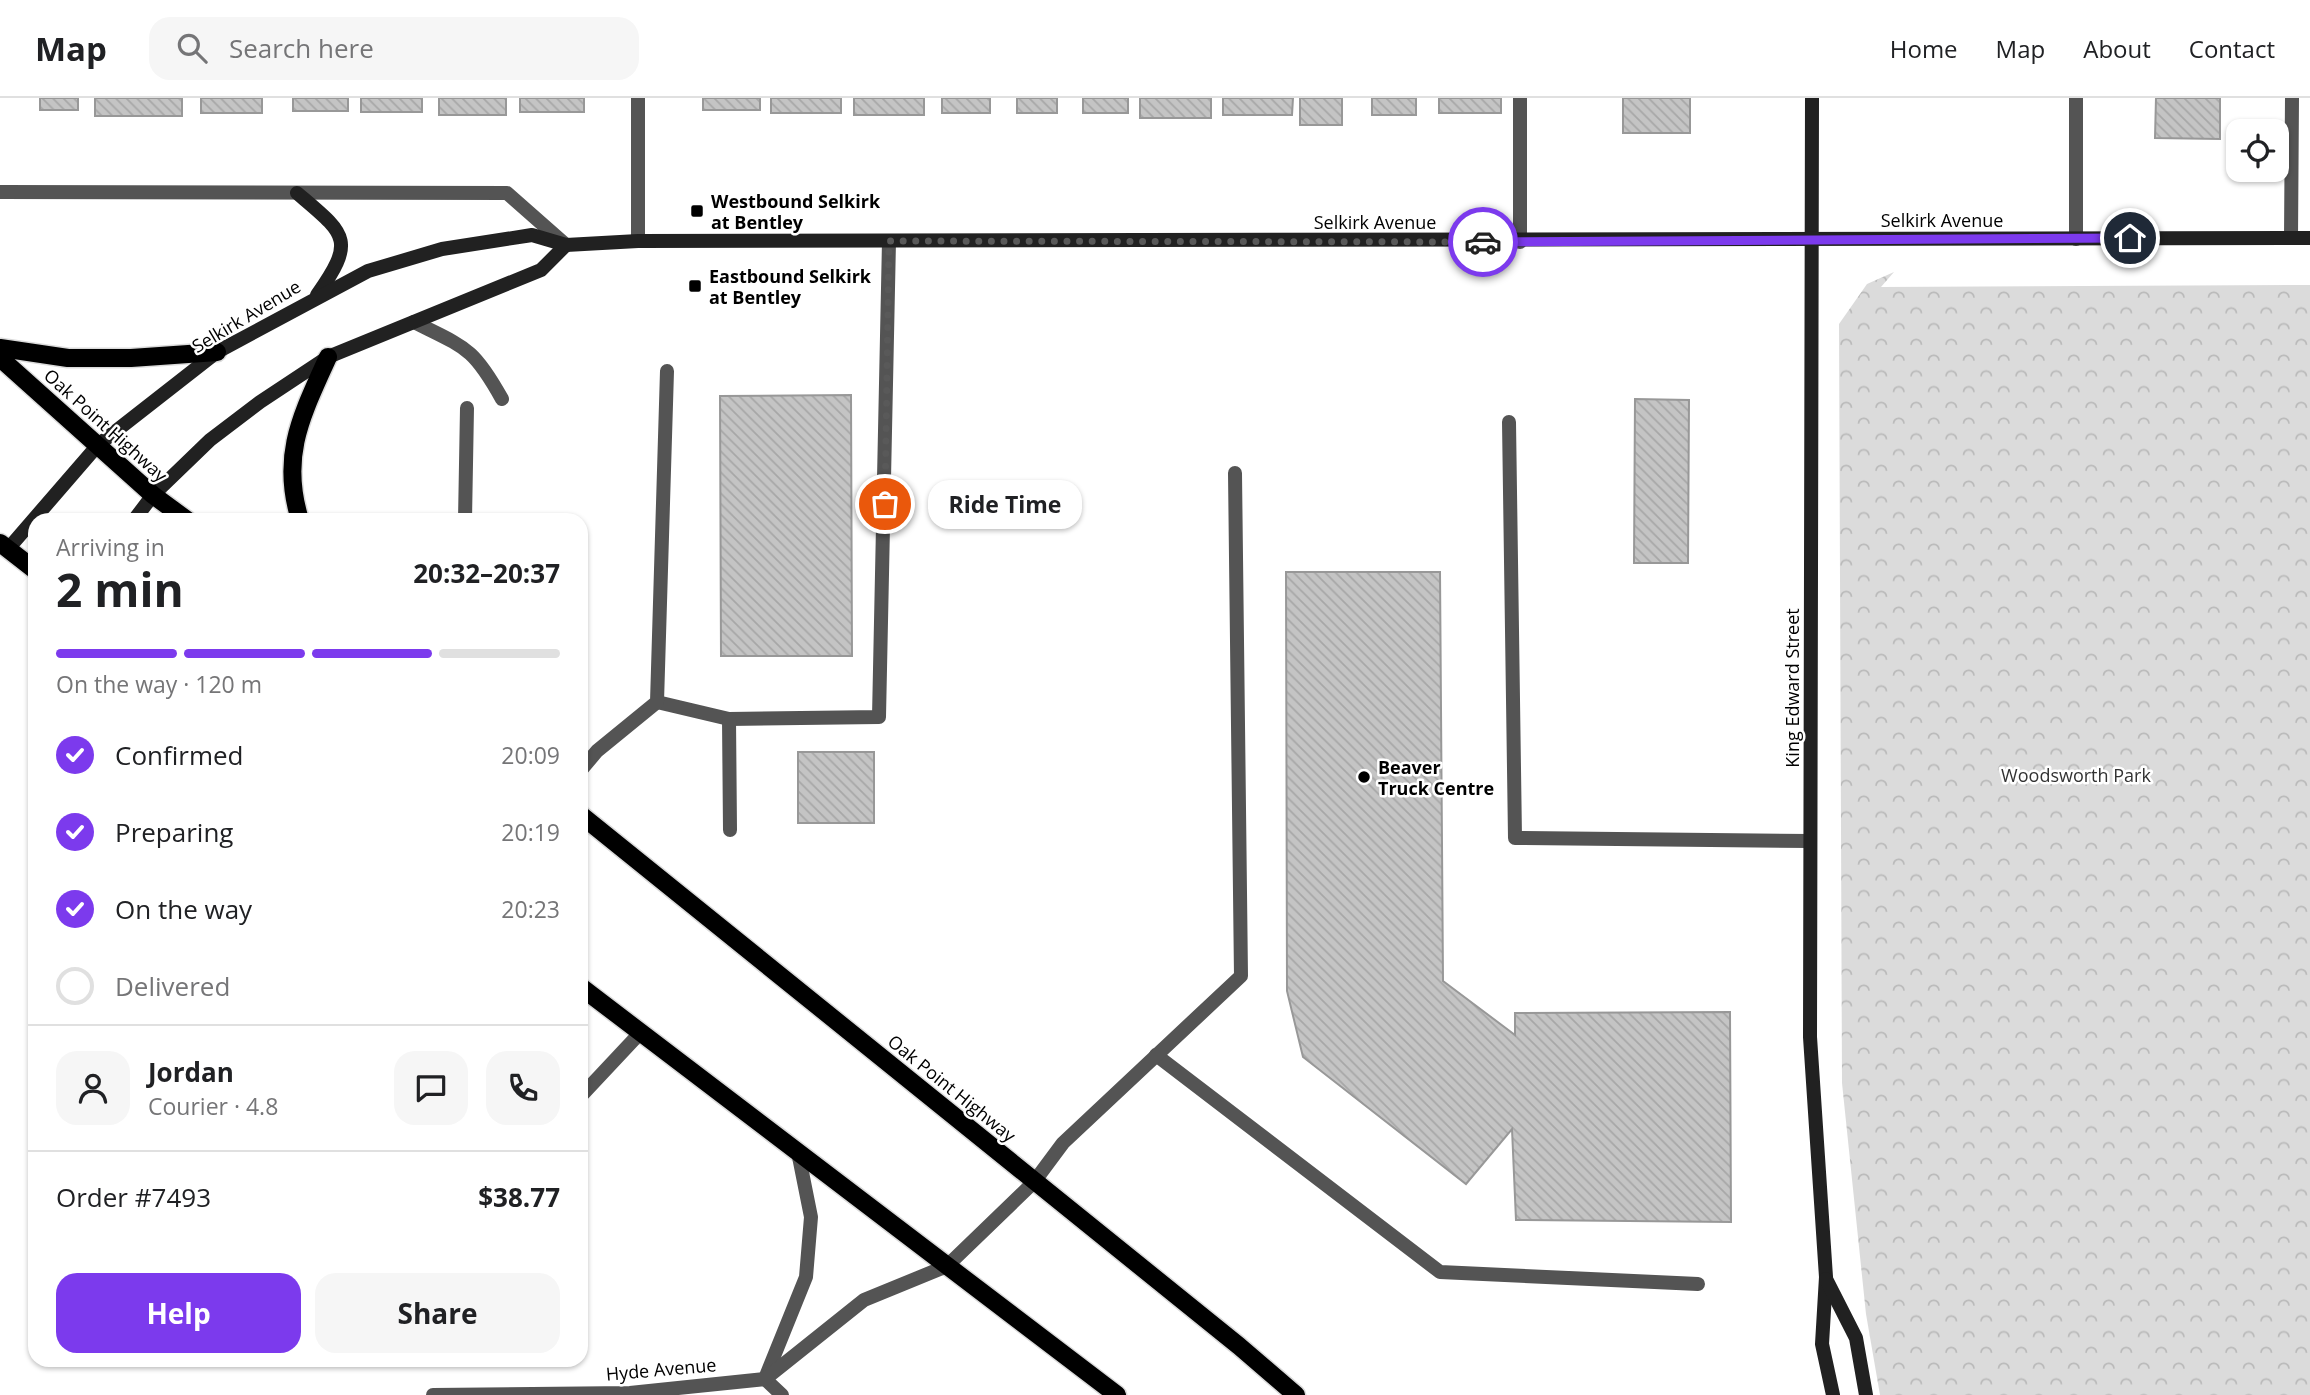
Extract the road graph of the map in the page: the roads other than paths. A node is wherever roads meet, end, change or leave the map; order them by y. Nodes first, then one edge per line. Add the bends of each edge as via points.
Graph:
1 (638, 98) edge
2 (1520, 98) edge
3 (1812, 98) edge
4 (2076, 98) edge
5 (2292, 98) edge
6 (0, 192) edge
7 (297, 193) junction
8 (2291, 238) junction
9 (2310, 238) edge
10 (2076, 239) junction
11 (1813, 240) junction
12 (638, 241) junction
13 (889, 241) junction
14 (1520, 242) junction
15 (566, 245) junction
16 (315, 297) junction
17 (414, 322) junction
18 (0, 348) edge
19 (217, 352) junction
20 (328, 357) junction
21 (0, 358) edge
22 (667, 371) dead end
23 (502, 399) dead end
24 (467, 408) dead end
25 (1509, 422) dead end
26 (98, 445) junction
27 (1235, 473) dead end
28 (153, 495) junction
29 (35, 513) edge
30 (139, 513) edge
31 (177, 513) edge
32 (299, 513) edge
33 (465, 513) edge
34 (28, 520) edge
35 (4, 546) edge
36 (28, 565) edge
37 (657, 702) junction
38 (729, 719) junction
39 (588, 762) edge
40 (588, 821) edge
41 (730, 830) dead end
42 (1810, 841) junction
43 (588, 992) edge
44 (641, 1032) junction
45 (1156, 1055) junction
46 (588, 1089) edge
47 (798, 1152) junction
48 (1034, 1182) junction
49 (947, 1266) junction
50 (1826, 1277) junction
51 (1698, 1284) dead end
52 (765, 1379) junction
53 (433, 1395) edge
54 (765, 1395) edge
55 (782, 1395) edge
56 (1117, 1395) edge
57 (1296, 1395) edge
58 (1833, 1395) edge
59 (1866, 1395) edge

1 - 12 street
2 - 14 street
3 - 11 street, King Edward Street
4 - 10 street
5 - 8 street
6 - 7 street
7 - 15 street via 507,193
7 - 16 street via 338,229 342,241 341,257
8 - 9 street, Selkirk Avenue
8 - 10 street, Selkirk Avenue
10 - 11 street, Selkirk Avenue
11 - 14 street, Selkirk Avenue
11 - 42 street, King Edward Street
12 - 13 street, Selkirk Avenue
12 - 15 street, Selkirk Avenue
13 - 14 street, Selkirk Avenue
13 - 38 street via 879,717
15 - 16 street, Selkirk Avenue via 532,235 442,249 368,271
15 - 17 street via 541,270
16 - 19 street, Selkirk Avenue
17 - 20 street
17 - 23 street via 470,350
18 - 19 main road via 68,358
19 - 26 street, Selkirk Avenue
20 - 28 street via 210,440
20 - 32 main road via 296,428 291,455
21 - 26 main road, Oak Point Highway
22 - 37 street
24 - 33 street
25 - 42 street via 1515,838
26 - 28 main road, Oak Point Highway
26 - 29 street, Selkirk Avenue
27 - 45 street via 1241,976
28 - 30 street
28 - 31 main road, Oak Point Highway
34 - 35 street, Selkirk Avenue
35 - 36 main road
37 - 38 street
37 - 39 street
38 - 41 street
40 - 48 main road, Oak Point Highway
42 - 50 street, King Edward Street via 1810,1037
43 - 44 main road
44 - 46 street
44 - 47 main road
45 - 48 street via 1063,1143
45 - 51 street via 1440,1272
47 - 49 main road
47 - 52 street via 811,1217 806,1277
48 - 49 street
48 - 57 main road, Oak Point Highway
49 - 52 street via 864,1300
49 - 56 main road
50 - 58 street, King Edward Street via 1822,1344
50 - 59 street, King Edward Street via 1856,1338
52 - 53 street, Hyde Avenue via 630,1393
52 - 54 street
52 - 55 street

